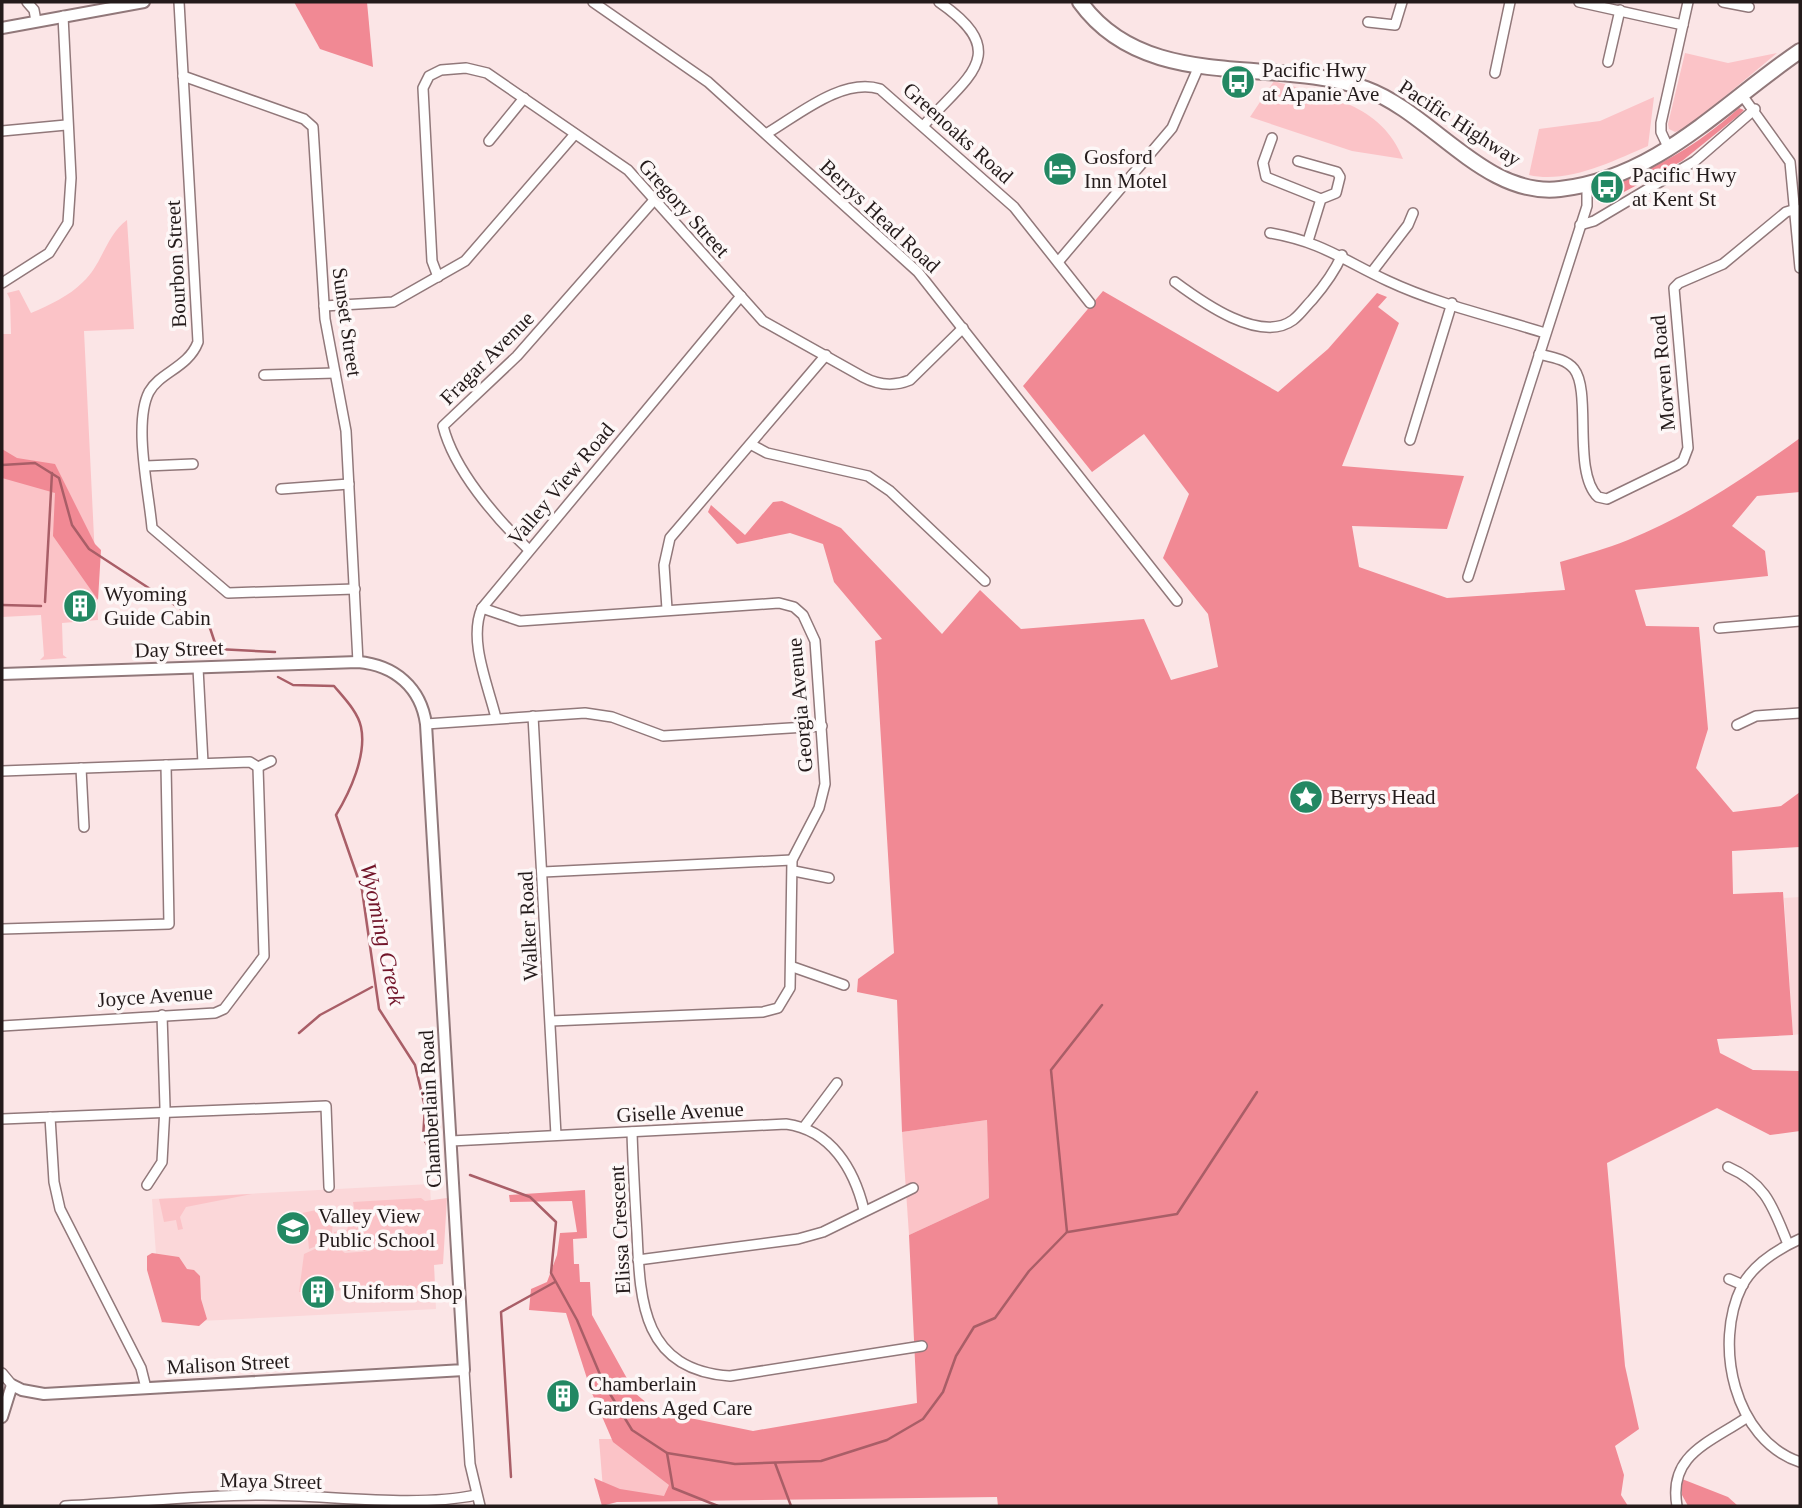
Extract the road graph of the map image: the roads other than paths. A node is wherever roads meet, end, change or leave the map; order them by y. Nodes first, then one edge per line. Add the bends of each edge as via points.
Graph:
1 (27, 2) edge
2 (136, 2) edge
3 (179, 2) edge
4 (593, 2) edge
5 (939, 2) edge
6 (1080, 2) edge
7 (1402, 2) edge
8 (1510, 2) edge
9 (1579, 2) edge
10 (1688, 2) edge
11 (1723, 2) edge
12 (1749, 8) dead end
13 (1620, 10) junction
14 (63, 16) junction
15 (36, 21) junction
16 (1368, 22) dead end
17 (1683, 25) junction
18 (2, 28) edge
19 (1800, 51) edge
20 (1608, 62) dead end
21 (1199, 66) junction
22 (1495, 73) dead end
23 (183, 76) junction
24 (1742, 95) junction
25 (524, 98) junction
26 (1755, 109) junction
27 (66, 125) junction
28 (924, 125) junction
29 (2, 131) edge
30 (575, 134) junction
31 (766, 134) junction
32 (1272, 138) dead end
33 (489, 141) dead end
34 (1669, 149) junction
35 (1298, 161) dead end
36 (1587, 185) junction
37 (655, 199) junction
38 (1321, 199) junction
39 (1796, 209) junction
40 (1413, 213) dead end
41 (1580, 225) junction
42 (1270, 233) dead end
43 (1308, 241) junction
44 (1342, 255) junction
45 (1058, 262) junction
46 (1800, 268) edge
47 (1372, 272) junction
48 (438, 277) junction
49 (1175, 282) dead end
50 (2, 283) edge
51 (741, 296) junction
52 (1090, 303) dead end
53 (1452, 303) junction
54 (324, 306) junction
55 (963, 327) junction
56 (1545, 333) junction
57 (1539, 354) junction
58 (826, 355) junction
59 (335, 373) junction
60 (264, 376) dead end
61 (1410, 440) dead end
62 (752, 445) junction
63 (193, 464) dead end
64 (146, 466) junction
65 (349, 485) junction
66 (281, 489) dead end
67 (528, 549) junction
68 (1468, 577) dead end
69 (985, 581) dead end
70 (355, 589) junction
71 (1177, 601) dead end
72 (482, 608) junction
73 (667, 609) junction
74 (1800, 621) edge
75 (1719, 628) dead end
76 (358, 662) junction
77 (198, 668) junction
78 (2, 674) edge
79 (1800, 713) edge
80 (533, 716) junction
81 (496, 719) junction
82 (426, 724) junction
83 (1737, 725) dead end
84 (822, 726) junction
85 (271, 761) dead end
86 (202, 763) junction
87 (166, 765) junction
88 (258, 767) junction
89 (81, 768) junction
90 (2, 771) edge
91 (85, 827) dead end
92 (792, 860) junction
93 (793, 871) junction
94 (543, 872) junction
95 (829, 878) dead end
96 (2, 929) edge
97 (793, 967) junction
98 (844, 985) dead end
99 (162, 1015) junction
100 (551, 1021) junction
101 (2, 1026) edge
102 (837, 1083) dead end
103 (163, 1112) junction
104 (50, 1117) junction
105 (2, 1119) edge
106 (804, 1127) junction
107 (632, 1132) junction
108 (556, 1135) junction
109 (451, 1141) junction
110 (1728, 1167) dead end
111 (148, 1185) dead end
112 (329, 1187) dead end
113 (913, 1188) dead end
114 (864, 1210) junction
115 (1800, 1239) edge
116 (1788, 1244) junction
117 (638, 1260) junction
118 (1729, 1279) dead end
119 (1742, 1285) junction
120 (922, 1346) dead end
121 (464, 1370) junction
122 (2, 1373) edge
123 (12, 1385) junction
124 (146, 1388) junction
125 (2, 1417) edge
126 (1746, 1418) junction
127 (1800, 1462) edge
128 (476, 1495) junction
129 (277, 1496) junction
130 (65, 1506) edge
131 (275, 1506) edge
132 (480, 1506) edge
133 (1677, 1506) edge

1 - 15 street
2 - 14 street
3 - 23 street, Bourbon Street
4 - 31 street, Berrys Head Road via 708,82
5 - 28 street via 975,36 981,53 975,68
6 - 21 main road, Pacific Highway via 1121,40
7 - 16 street via 1395,25
8 - 22 street
9 - 13 street
10 - 17 street
11 - 12 street
13 - 17 street
13 - 20 street
14 - 15 street
14 - 27 street
15 - 18 street
17 - 34 street via 1661,123
19 - 24 main road, Pacific Highway
21 - 36 main road, Pacific Highway via 1348,83 1396,104 1509,182 1556,190
21 - 45 street via 1172,128
23 - 54 street, Sunset Street via 311,124
23 - 64 street, Bourbon Street via 198,342 193,355 150,390 142,427
24 - 26 street
24 - 34 main road, Pacific Highway
25 - 30 street, Gregory Street
25 - 33 street
25 - 48 street, Gregory Street via 478,69 441,70 425,82 422,95 432,261
26 - 39 street via 1790,162
26 - 41 street via 1681,170
27 - 29 street
27 - 50 street via 71,178 68,223 49,253
28 - 31 street, Greenoaks Road via 887,93 863,85 838,93
28 - 45 street, Greenoaks Road via 1014,207
30 - 37 street, Gregory Street via 616,161
30 - 48 street via 472,256
31 - 55 street, Berrys Head Road via 918,272
32 - 38 street via 1264,163 1266,177
34 - 36 main road, Pacific Highway
35 - 38 street via 1337,172 1336,193
36 - 41 street via 1589,195
37 - 51 street, Gregory Street
37 - 67 street, Fragar Avenue via 517,356 443,426 447,444 498,519
38 - 43 street
39 - 46 street
39 - 57 street, Morven Road via 1786,212 1723,264 1674,288 1688,448 1677,465 1607,499 1598,497 1587,481 1578,375 1566,362
40 - 47 street
41 - 56 street
42 - 43 street
43 - 44 street
44 - 47 street
44 - 49 street via 1332,278 1293,320 1275,328 1257,328 1196,298
45 - 52 street, Greenoaks Road
47 - 53 street
48 - 54 street via 393,302
51 - 58 street, Gregory Street via 763,321
51 - 67 street, Valley View Road
53 - 56 street
53 - 61 street
54 - 59 street, Sunset Street
55 - 58 street, Gregory Street via 917,376 901,384 871,381
55 - 71 street, Berrys Head Road
56 - 57 street
57 - 68 street
58 - 62 street
59 - 60 street
59 - 65 street, Sunset Street via 346,432
62 - 69 street via 767,453 868,476 890,491
62 - 73 street via 670,538 664,565
63 - 64 street
64 - 70 street, Bourbon Street via 152,528 228,593
65 - 66 street
65 - 70 street, Sunset Street
67 - 72 street, Valley View Road
70 - 76 street, Sunset Street
72 - 73 street, Georgia Avenue via 520,621
72 - 81 street via 477,636
73 - 84 street, Georgia Avenue via 779,603 799,610 815,641
74 - 75 street
76 - 77 street, Day Street
76 - 82 street, Chamberlain Road via 387,668 402,678 419,699
77 - 78 street, Day Street
77 - 86 street
79 - 83 street via 1756,716
80 - 81 street
80 - 84 street via 600,715 663,736
80 - 94 street, Walker Road
81 - 82 street
82 - 109 street, Chamberlain Road
84 - 92 street, Georgia Avenue via 824,794
85 - 88 street
86 - 87 street
86 - 88 street via 250,762
87 - 89 street
87 - 96 street via 169,924
88 - 99 street, Joyce Avenue via 264,956 220,1012
89 - 90 street
89 - 91 street
92 - 93 street
92 - 94 street
93 - 95 street
93 - 97 street
94 - 100 street, Walker Road
97 - 98 street
97 - 100 street via 788,997 772,1011
99 - 101 street, Joyce Avenue
99 - 103 street
100 - 108 street, Walker Road
102 - 106 street
103 - 104 street
103 - 111 street via 162,1162
103 - 112 street via 326,1106
104 - 105 street
104 - 124 street via 60,1209 141,1368
106 - 107 street, Giselle Avenue via 786,1124
106 - 114 street via 837,1151 852,1172
107 - 108 street, Giselle Avenue
107 - 117 street, Elissa Crescent
108 - 109 street, Giselle Avenue
109 - 121 street, Chamberlain Road
110 - 116 street via 1763,1191
113 - 114 street
114 - 117 street via 823,1232 798,1239
115 - 116 street
116 - 119 street via 1760,1264
117 - 120 street, Elissa Crescent via 642,1306 656,1336 681,1360 709,1372 743,1375
118 - 119 street
119 - 126 street via 1732,1317 1731,1347 1733,1379
121 - 124 street, Malison Street
121 - 128 street, Chamberlain Road
122 - 123 street
123 - 124 street, Malison Street via 44,1394
123 - 125 street
126 - 127 street via 1776,1450
126 - 133 street via 1681,1465 1674,1486
128 - 129 street, Maya Street via 451,1501 378,1502
128 - 132 street, Chamberlain Road
129 - 130 street, Maya Street
129 - 131 street

